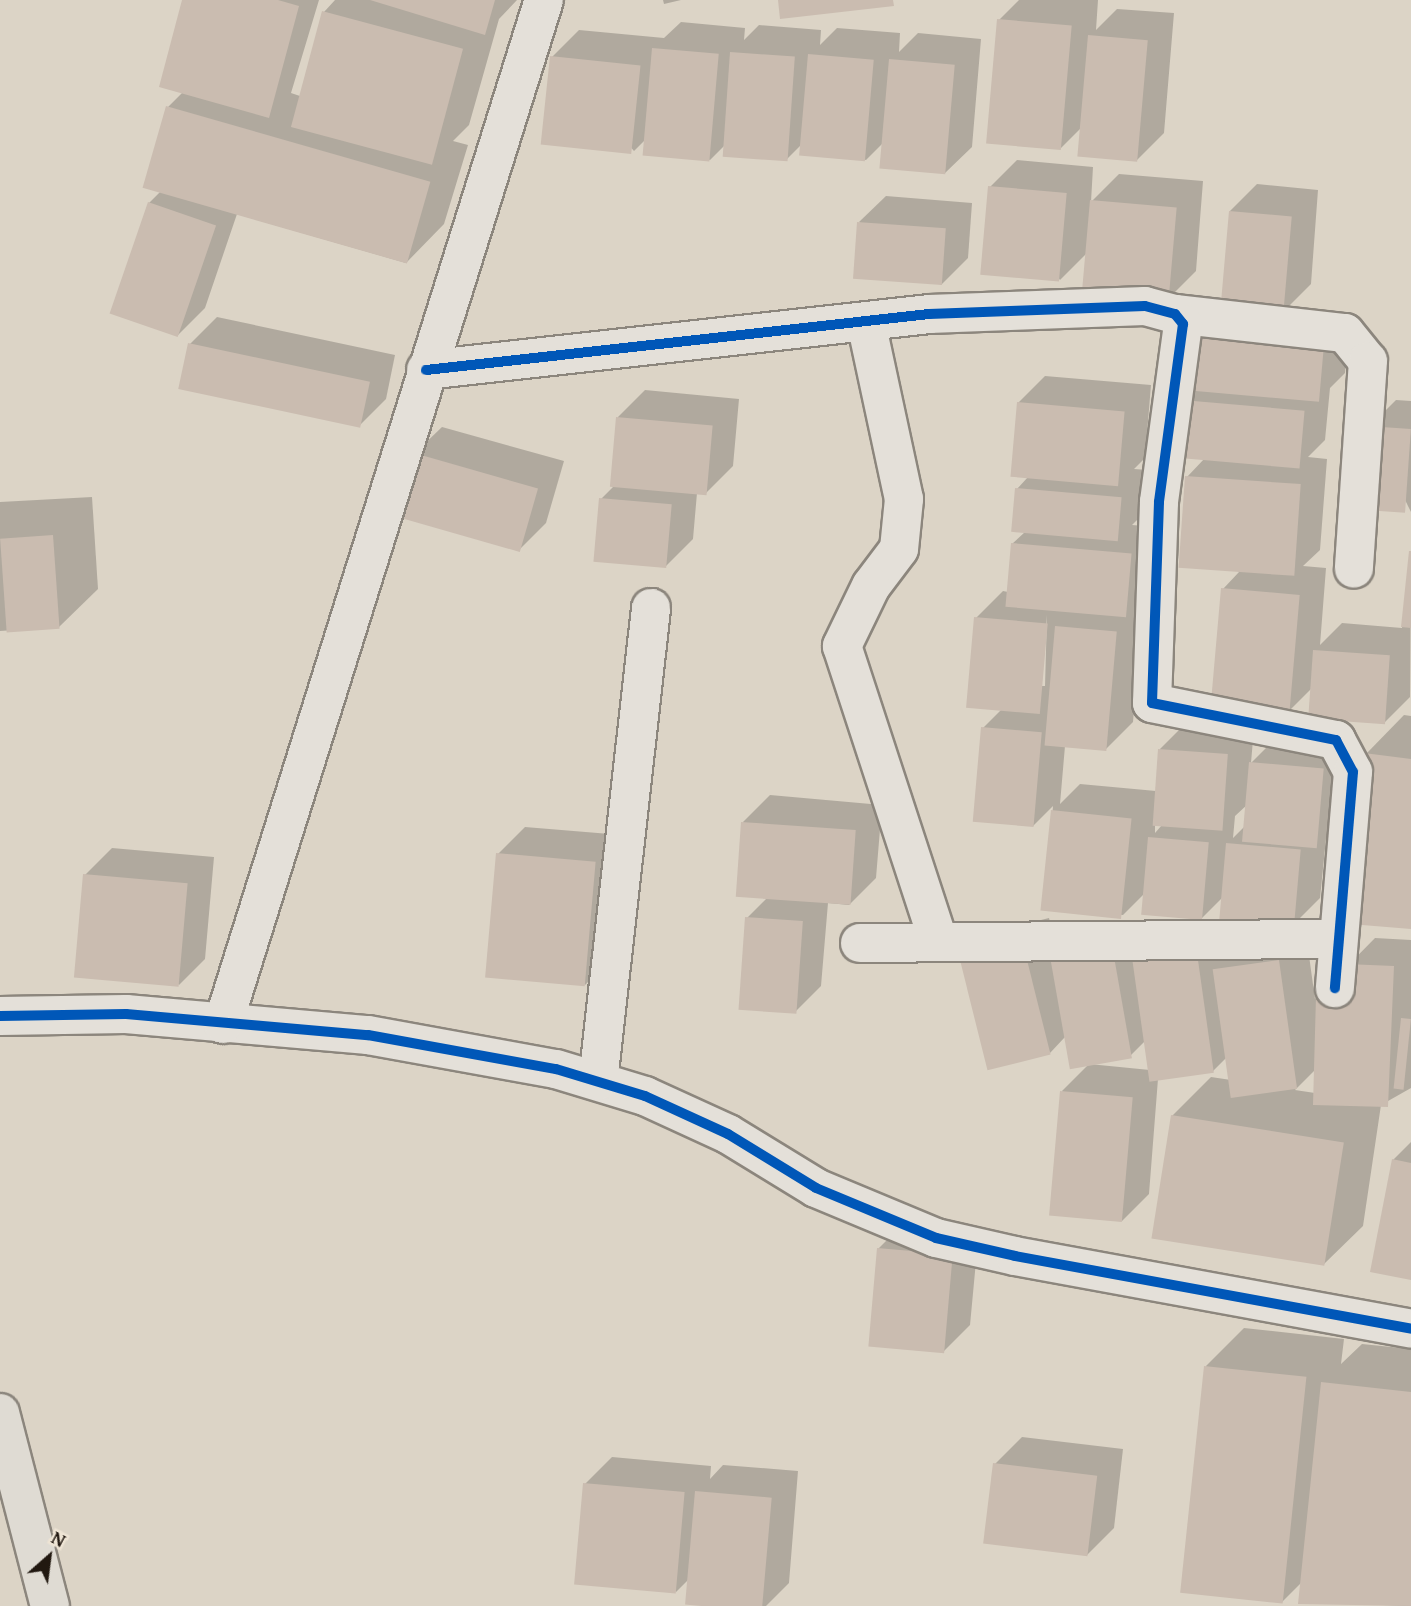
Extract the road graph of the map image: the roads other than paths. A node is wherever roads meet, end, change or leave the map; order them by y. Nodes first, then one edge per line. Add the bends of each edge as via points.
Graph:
1 (544, 0) edge
2 (1175, 314) junction
3 (866, 322) junction
4 (426, 370) junction
5 (1353, 569) dead end
6 (651, 608) dead end
7 (1338, 939) junction
8 (939, 942) junction
9 (859, 943) dead end
10 (1335, 988) dead end
11 (0, 1016) edge
12 (223, 1024) junction
13 (598, 1081) junction
14 (1411, 1329) edge
15 (0, 1413) edge
16 (50, 1606) edge

1 - 4 street
2 - 3 street via 1144,306 1019,308
2 - 5 street via 1346,334 1368,361
2 - 7 street via 1183,324 1159,502 1152,703 1336,740 1353,772
3 - 4 street
3 - 8 street via 904,499 899,549 871,586 842,646
4 - 12 street via 334,682
6 - 13 street
7 - 8 street
7 - 10 street
8 - 9 street
11 - 12 street via 126,1014
12 - 13 street via 368,1035
13 - 14 street via 645,1096 728,1134 816,1188 936,1238
15 - 16 main road

